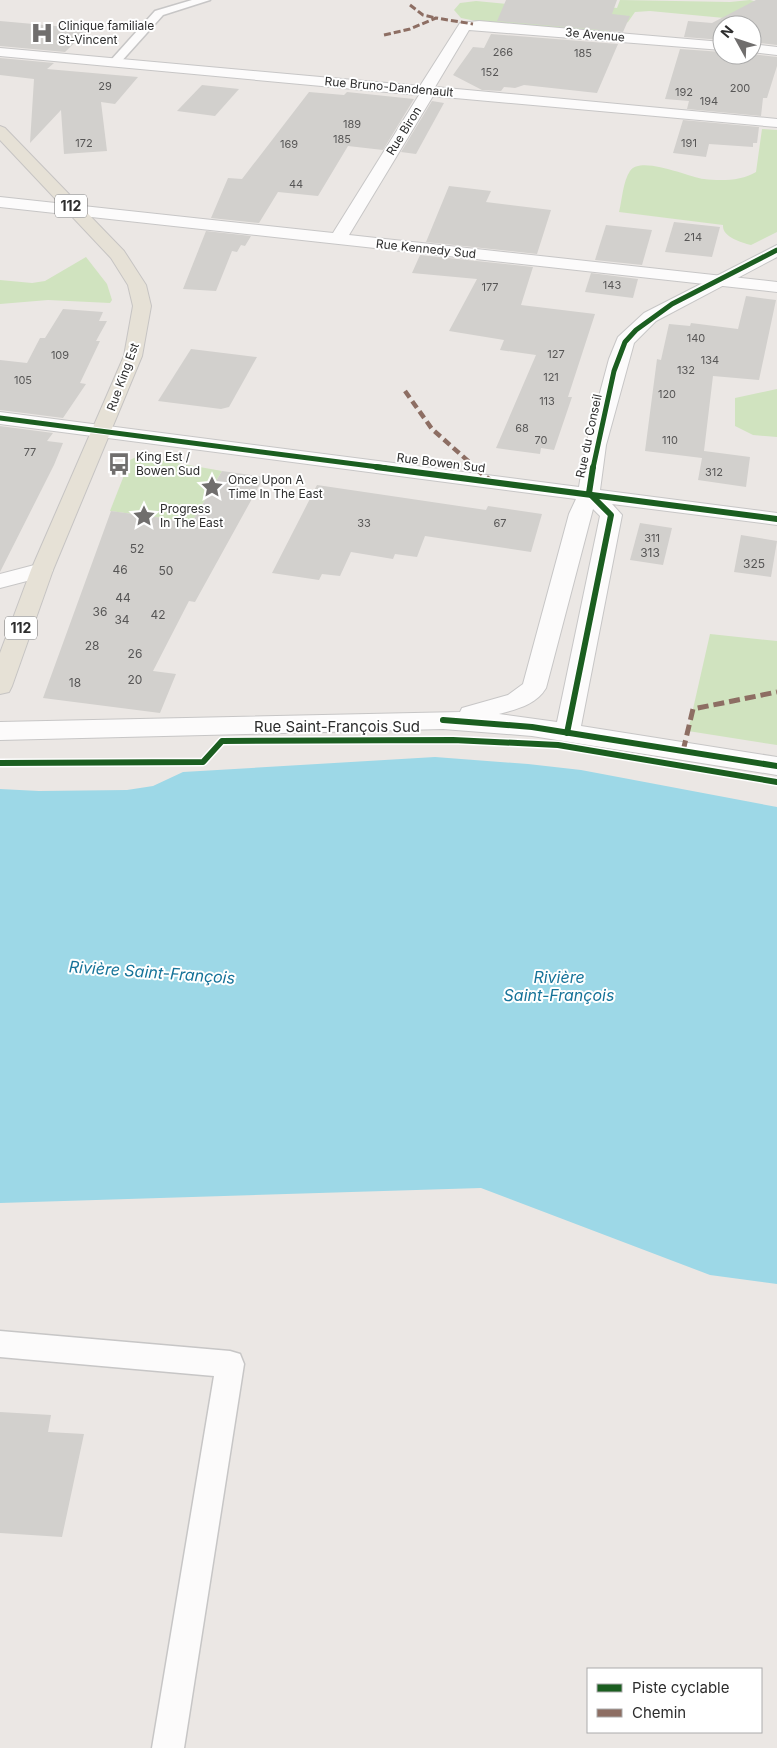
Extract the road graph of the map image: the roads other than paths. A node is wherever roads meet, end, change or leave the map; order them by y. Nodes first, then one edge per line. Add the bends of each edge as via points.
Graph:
1 (205, 0) edge
2 (469, 25) joint
3 (712, 45) edge
4 (762, 49) edge
5 (777, 51) edge
6 (0, 52) edge
7 (115, 62) junction
8 (427, 90) junction
9 (777, 122) edge
10 (0, 130) edge
11 (0, 202) edge
12 (76, 210) junction
13 (338, 239) junction
14 (777, 250) edge
15 (718, 281) junction
16 (777, 287) edge
17 (0, 418) edge
18 (103, 430) junction
19 (596, 445) junction
20 (529, 485) junction
21 (589, 493) junction
22 (777, 519) edge
23 (42, 570) junction
24 (0, 581) edge
25 (0, 686) edge
26 (443, 720) junction
27 (0, 731) edge
28 (567, 733) junction
29 (777, 766) edge
30 (0, 1344) edge
31 (168, 1748) edge

1 - 7 lane via 159,14
2 - 3 street, 3e Avenue
2 - 8 street, Rue Biron via 463,28 428,83
4 - 5 street
6 - 7 street, Rue Bruno-Dandenault
7 - 8 street, Rue Bruno-Dandenault
8 - 9 street, Rue Bruno-Dandenault
8 - 13 street, Rue Biron
10 - 12 main road, Rue King Est / 112
11 - 12 street, Rue Kennedy Sud
12 - 13 street, Rue Kennedy Sud
12 - 18 main road, Rue King Est / 112 via 118,255 141,297 133,356
13 - 15 street, Rue Kennedy Sud
14 - 15 street, Rue du Conseil
15 - 16 street, Rue Kennedy Sud
15 - 19 street, Rue du Conseil via 650,317 625,341
17 - 18 street, Rue Bowen Sud
18 - 20 street, Rue Bowen Sud
18 - 23 main road, Rue King Est / 112
19 - 20 street via 584,468 563,480
19 - 21 street, Rue du Conseil
20 - 21 street, Rue Bowen Sud
21 - 22 street, Rue Bowen Sud
21 - 26 street, Rue du Conseil via 580,514 534,688 518,701 500,708
21 - 28 street, Rue du Conseil via 611,515
23 - 24 street
23 - 25 main road, Rue King Est / 112
26 - 27 street, Rue Saint-François Sud
26 - 28 street, Rue Saint-François Sud via 500,723
28 - 29 street, Rue Saint-François Sud
30 - 31 lane via 230,1364

